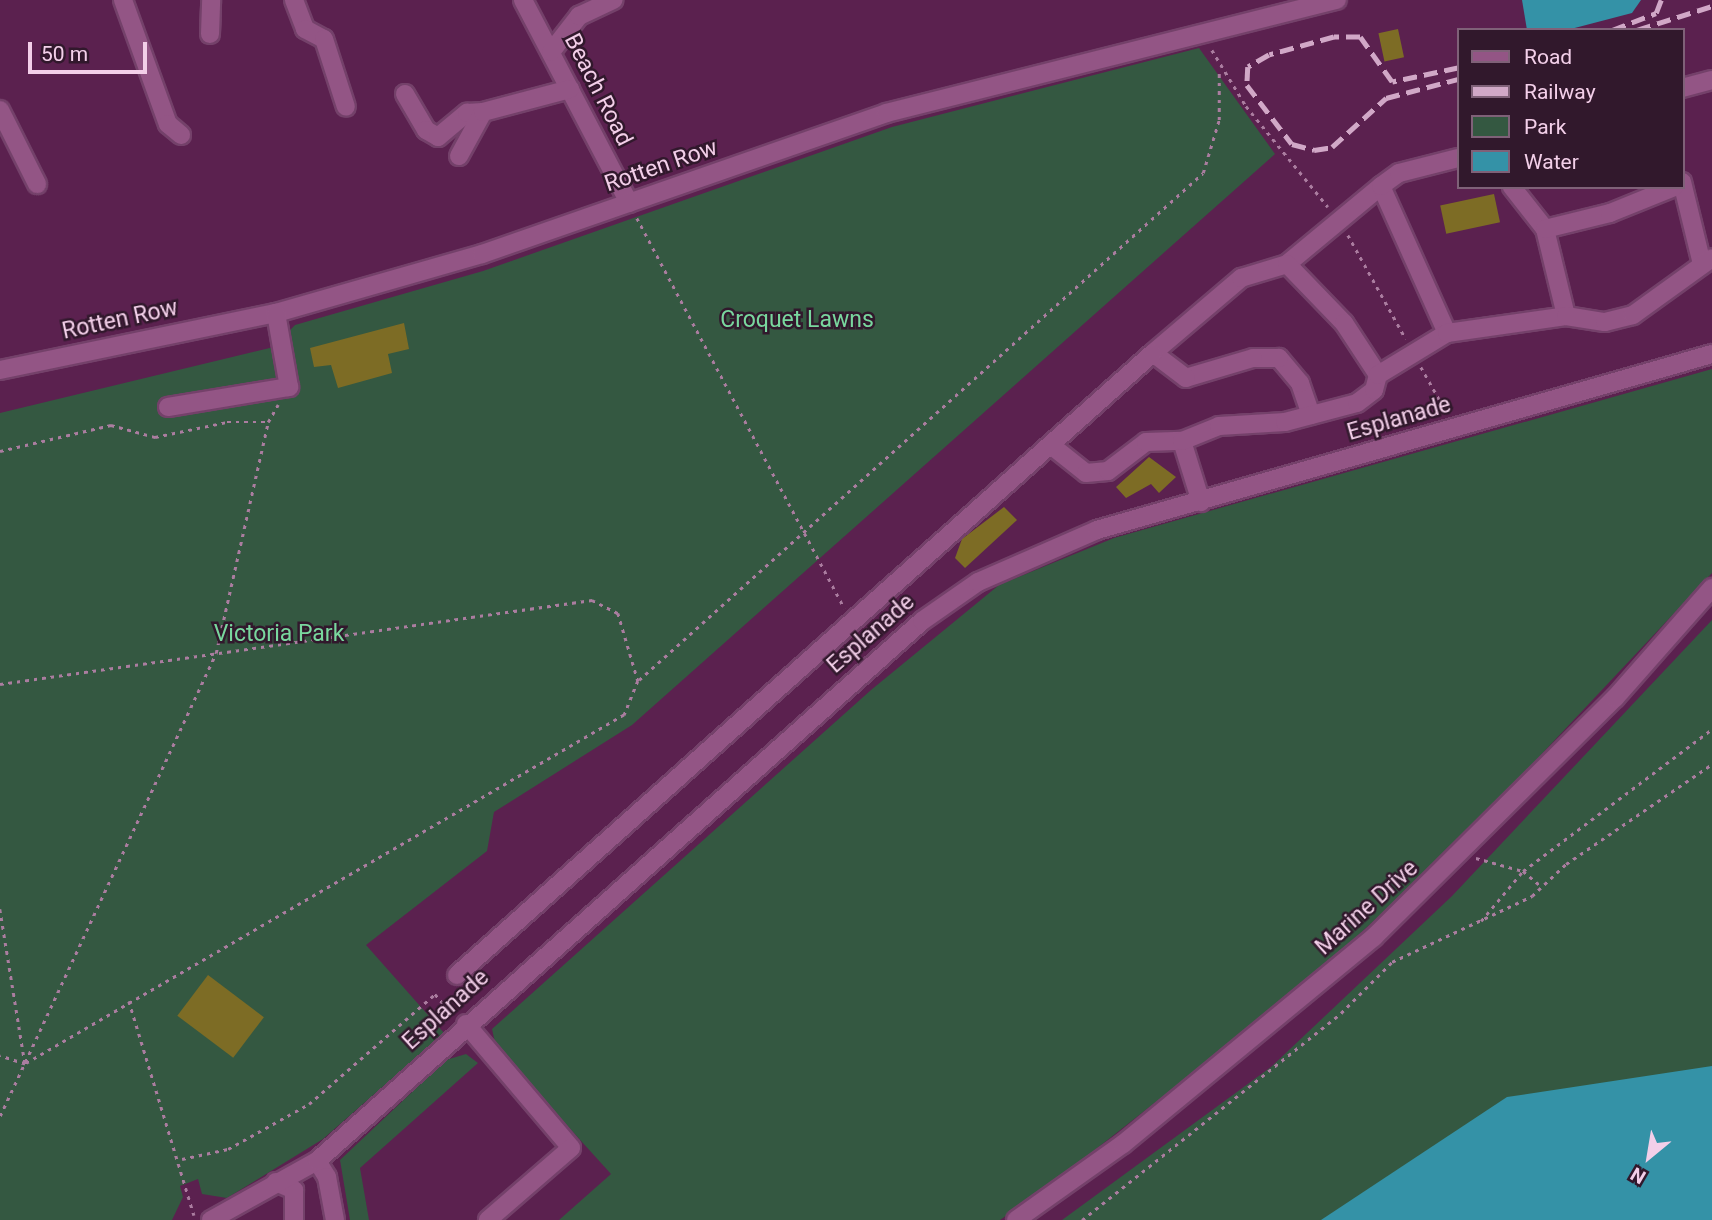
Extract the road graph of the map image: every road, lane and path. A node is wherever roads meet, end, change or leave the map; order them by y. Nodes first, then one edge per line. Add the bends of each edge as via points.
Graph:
1 (123, 0) edge
2 (211, 0) edge
3 (293, 0) edge
4 (523, 0) edge
5 (614, 0) edge
6 (1337, 0) edge
7 (210, 34) dead end
8 (551, 52) junction
9 (1219, 69) dead end
10 (1712, 80) edge
11 (1684, 87) edge
12 (570, 89) junction
13 (405, 94) dead end
14 (346, 107) dead end
15 (0, 110) edge
16 (483, 112) junction
17 (181, 135) dead end
18 (459, 156) dead end
19 (1456, 159) edge
20 (37, 184) dead end
21 (1381, 186) junction
22 (1515, 189) edge
23 (1669, 189) edge
24 (1684, 189) edge
25 (629, 203) junction
26 (1545, 229) junction
27 (1707, 261) edge
28 (1287, 264) junction
29 (276, 313) junction
30 (1566, 316) junction
31 (1447, 333) junction
32 (1153, 353) junction
33 (1712, 354) edge
34 (0, 370) edge
35 (1378, 375) junction
36 (289, 387) junction
37 (168, 407) dead end
38 (1311, 415) junction
39 (268, 422) junction
40 (1182, 441) junction
41 (1052, 446) junction
42 (0, 451) edge
43 (1201, 502) junction
44 (803, 534) junction
45 (1712, 588) edge
46 (853, 624) junction
47 (216, 653) junction
48 (881, 657) junction
49 (638, 681) junction
50 (0, 684) edge
51 (1712, 729) edge
52 (1712, 764) edge
53 (1476, 858) dead end
54 (1523, 871) junction
55 (1542, 887) junction
56 (0, 909) edge
57 (1481, 921) junction
58 (2, 934) edge
59 (457, 975) dead end
60 (129, 1001) junction
61 (465, 1026) junction
62 (0, 1056) edge
63 (25, 1064) junction
64 (0, 1116) edge
65 (182, 1159) junction
66 (317, 1161) junction
67 (276, 1182) junction
68 (195, 1220) edge
69 (211, 1220) edge
70 (295, 1220) edge
71 (335, 1220) edge
72 (488, 1220) edge
73 (1016, 1220) edge
74 (1082, 1220) edge

1 - 17 street via 168,124
2 - 7 street
3 - 14 street via 305,29 324,39
4 - 8 street, Beach Road
5 - 8 street via 579,16
6 - 25 street, Rotten Row via 886,113
8 - 12 street, Beach Road
9 - 44 path via 1219,120 1203,173
10 - 11 street
12 - 16 street
12 - 25 street, Beach Road
13 - 16 street via 426,130 438,137 467,113
15 - 20 street
16 - 18 street
19 - 21 street via 1399,173
21 - 28 street
21 - 31 street
22 - 26 street
23 - 26 street via 1610,213
24 - 27 street
25 - 29 street, Rotten Row
25 - 44 path
26 - 30 street
27 - 30 street via 1633,314 1605,322
28 - 32 street via 1241,278
28 - 35 street via 1345,323
29 - 34 street, Rotten Row
29 - 36 street
30 - 31 street
31 - 35 street
32 - 38 street via 1186,379 1253,358 1279,358 1300,383
32 - 41 street
33 - 43 street, Esplanade
35 - 38 street via 1366,398
36 - 37 street
36 - 39 path
38 - 40 street via 1219,426
39 - 42 path via 227,422 155,437 111,425
39 - 47 path
40 - 41 street via 1146,442 1108,471 1086,473
40 - 43 street
41 - 46 street
43 - 48 street, Esplanade via 1028,555 947,603
44 - 46 path
44 - 49 path
45 - 73 street, Marine Drive via 1606,707 1374,937 1123,1144
46 - 48 path
46 - 59 street
47 - 49 path via 600,600 618,613
47 - 50 path
47 - 63 path
48 - 61 street, Esplanade
49 - 60 path via 624,715
51 - 54 path
52 - 55 path
53 - 54 path
54 - 55 path
54 - 57 path
55 - 57 path
56 - 58 path
57 - 74 path via 1392,962 1341,1013
58 - 63 path
60 - 63 path
60 - 65 path
61 - 65 path via 435,994 309,1104 229,1149
61 - 66 street, Esplanade
61 - 72 street via 571,1148
62 - 63 path
63 - 64 path
65 - 68 path
66 - 67 street, Esplanade
66 - 71 street via 327,1177
67 - 69 street, Esplanade
67 - 70 street via 294,1190

